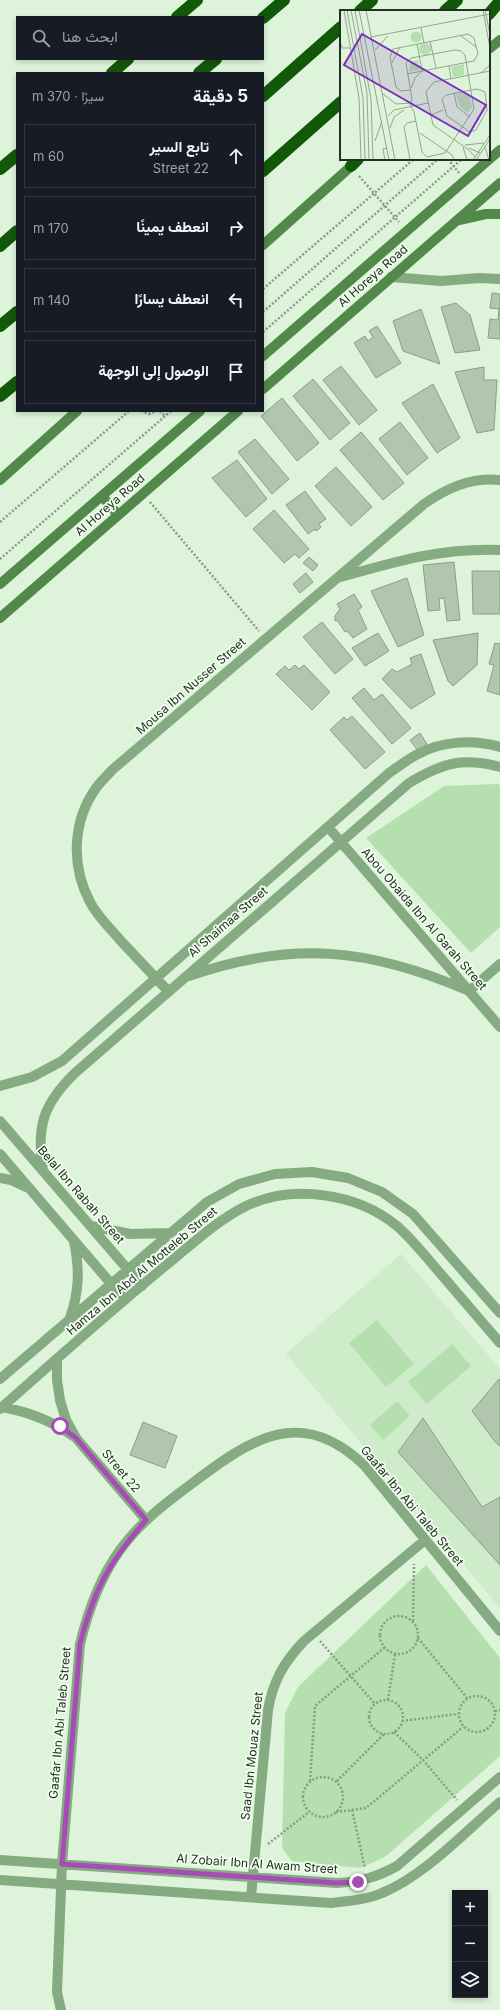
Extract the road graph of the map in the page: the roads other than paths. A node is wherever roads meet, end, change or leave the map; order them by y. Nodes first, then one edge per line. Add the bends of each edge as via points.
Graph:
1 (197, 0) edge
2 (284, 0) edge
3 (372, 0) edge
4 (457, 0) edge
5 (500, 2) edge
6 (361, 10) edge
7 (446, 10) edge
8 (490, 13) edge
9 (178, 16) edge
10 (264, 17) edge
11 (340, 28) edge
12 (500, 40) edge
13 (490, 49) edge
14 (127, 60) edge
15 (215, 60) edge
16 (113, 72) edge
17 (201, 72) edge
18 (264, 95) edge
19 (340, 103) edge
20 (500, 150) edge
21 (16, 156) edge
22 (490, 159) edge
23 (488, 160) edge
24 (356, 161) edge
25 (0, 169) edge
26 (264, 170) edge
27 (500, 183) edge
28 (500, 214) edge
29 (457, 220) junction
30 (16, 231) edge
31 (16, 231) edge
32 (0, 239) edge
33 (264, 244) edge
34 (0, 246) edge
35 (392, 277) junction
36 (500, 279) edge
37 (16, 313) edge
38 (0, 326) edge
39 (264, 355) edge
40 (16, 383) edge
41 (264, 388) edge
42 (0, 396) edge
43 (76, 412) edge
44 (199, 412) edge
45 (237, 412) edge
46 (0, 480) edge
47 (500, 480) edge
48 (102, 496) junction
49 (118, 515) junction
50 (500, 550) edge
51 (337, 578) junction
52 (0, 584) edge
53 (0, 618) edge
54 (500, 747) edge
55 (500, 767) edge
56 (328, 827) junction
57 (341, 842) junction
58 (500, 964) edge
59 (156, 978) junction
60 (184, 978) junction
61 (168, 991) junction
62 (469, 991) junction
63 (500, 1027) edge
64 (0, 1086) edge
65 (0, 1120) edge
66 (0, 1154) edge
67 (44, 1171) junction
68 (0, 1178) edge
69 (31, 1190) junction
70 (91, 1226) junction
71 (170, 1233) junction
72 (74, 1240) junction
73 (128, 1270) junction
74 (111, 1284) junction
75 (142, 1286) junction
76 (125, 1300) junction
77 (500, 1313) edge
78 (70, 1320) junction
79 (500, 1343) edge
80 (57, 1359) junction
81 (0, 1379) edge
82 (1, 1408) edge
83 (76, 1438) junction
84 (146, 1520) junction
85 (425, 1540) junction
86 (500, 1631) edge
87 (500, 1777) edge
88 (500, 1802) edge
89 (0, 1860) edge
90 (62, 1864) junction
91 (253, 1877) junction
92 (0, 1880) edge
93 (61, 1884) junction
94 (251, 1897) junction
95 (61, 2010) edge

1 - 9 highway
2 - 10 highway
3 - 6 highway
4 - 7 highway
5 - 8 highway
11 - 18 highway
12 - 13 street
14 - 16 highway
15 - 17 highway
19 - 26 highway
20 - 22 street, Al Horeya Road
21 - 25 highway
23 - 39 street, Al Horeya Road
24 - 33 street
27 - 29 street, Al Horeya Road
28 - 29 street
29 - 35 street, Al Horeya Road
30 - 32 highway
31 - 34 highway
35 - 36 street via 441,281
35 - 41 street, Al Horeya Road
37 - 38 highway
40 - 42 highway
43 - 46 street
44 - 48 street, Al Horeya Road
45 - 49 street, Al Horeya Road
47 - 51 street, Mousa Ibn Nusser Street via 466,482 444,490
48 - 49 street
48 - 52 street, Al Horeya Road
49 - 53 street, Al Horeya Road
50 - 51 street via 440,552 407,558
51 - 59 street, Mousa Ibn Nusser Street via 112,770 96,788 84,809 77,832 76,857 80,880 90,903
54 - 56 street, Al Shaimaa Street via 487,743 452,743 418,754 389,773
55 - 57 street, Al Shaimaa Street via 482,762 456,763 431,770 409,783
56 - 57 street, Abou Obaida Ibn Al Garah Street
56 - 59 street, Al Shaimaa Street
57 - 60 street, Al Shaimaa Street
57 - 62 street, Abou Obaida Ibn Al Garah Street
58 - 62 street
59 - 61 street, Mousa Ibn Nusser Street
59 - 64 street, Al Shaimaa Street via 62,1061 32,1078
60 - 61 street, Al Shaimaa Street
60 - 62 street via 255,957 291,953 328,953 365,957 401,965
61 - 67 street, Al Shaimaa Street via 59,1088 48,1107 41,1128 40,1150
62 - 63 street, Abou Obaida Ibn Al Garah Street
65 - 67 street, Belal Ibn Rabah Street
66 - 69 street
67 - 70 street, Belal Ibn Rabah Street
68 - 69 street via 11,1180
69 - 72 street
70 - 71 street via 130,1234
70 - 73 street, Belal Ibn Rabah Street
71 - 73 street, Hamza Ibn Abd Al Motteleb Street
71 - 77 street, Hamza Ibn Abd Al Motteleb Street via 207,1202 240,1184 275,1174 312,1172 348,1178 382,1192 413,1214
72 - 74 street
72 - 78 street via 79,1280
73 - 74 street, Hamza Ibn Abd Al Motteleb Street
73 - 75 street, Belal Ibn Rabah Street
74 - 76 street
74 - 78 street, Hamza Ibn Abd Al Motteleb Street
75 - 76 street, Hamza Ibn Abd Al Motteleb Street
75 - 79 street, Hamza Ibn Abd Al Motteleb Street via 220,1222 247,1206 277,1196 309,1194 340,1198 370,1209 396,1226 419,1248
76 - 80 street, Hamza Ibn Abd Al Motteleb Street
78 - 81 street, Hamza Ibn Abd Al Motteleb Street
80 - 82 street, Hamza Ibn Abd Al Motteleb Street
80 - 83 street, Street 22 via 60,1400 66,1420
82 - 83 street, Street 22 via 22,1410 41,1417 60,1426
83 - 84 street, Street 22
84 - 85 street, Gaafar Ibn Abi Taleb Street via 228,1456 270,1436 291,1433 332,1441 350,1452 365,1466
84 - 90 street, Gaafar Ibn Abi Taleb Street via 120,1550 102,1579 88,1611 80,1644
85 - 86 street, Gaafar Ibn Abi Taleb Street
85 - 91 street, Saad Ibn Mouaz Street via 314,1633 290,1655 279,1672 271,1690 268,1710
87 - 91 street, Al Zobair Ibn Al Awam Street via 397,1866 378,1876 358,1882 337,1883
88 - 94 street via 404,1883 381,1894 356,1901 331,1903
89 - 90 street, Al Zobair Ibn Al Awam Street
90 - 91 street, Al Zobair Ibn Al Awam Street
90 - 93 street, Gaafar Ibn Abi Taleb Street
91 - 94 street, Saad Ibn Mouaz Street
92 - 93 street
93 - 94 street
93 - 95 street, Gaafar Ibn Abi Taleb Street via 57,1992

